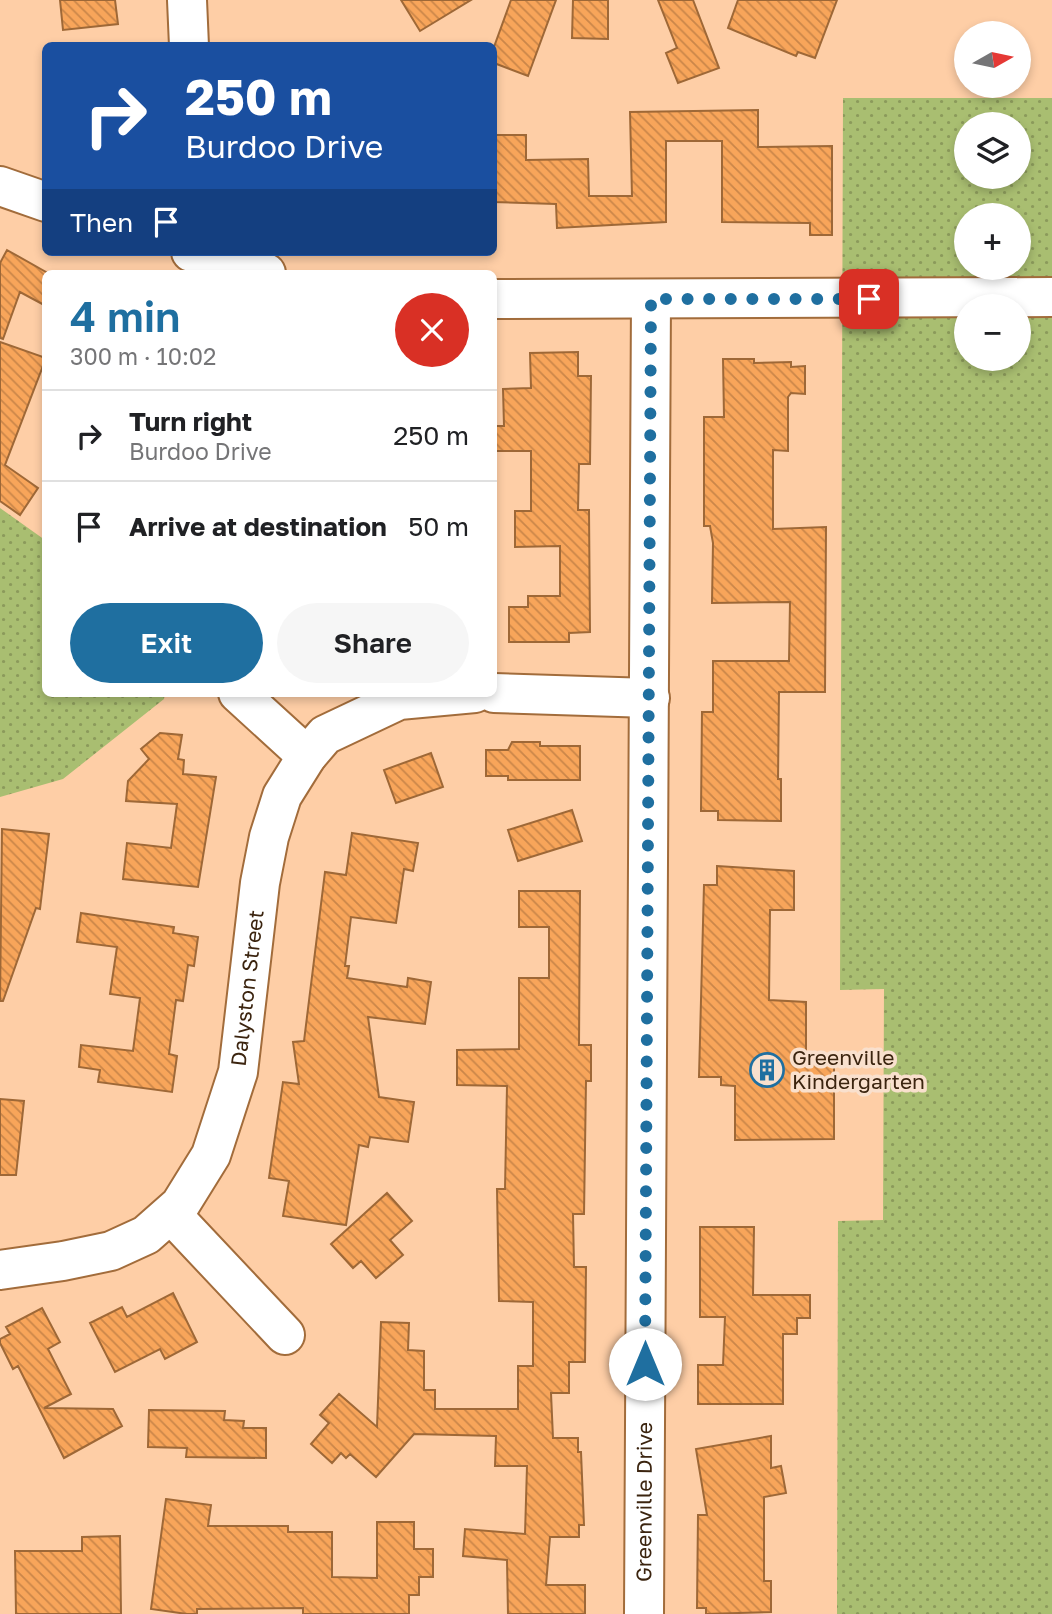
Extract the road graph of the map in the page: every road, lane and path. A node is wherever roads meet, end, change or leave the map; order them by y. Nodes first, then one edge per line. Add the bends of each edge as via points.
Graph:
1 (187, 0) edge
2 (188, 42) edge
3 (0, 186) edge
4 (42, 201) edge
5 (205, 256) edge
6 (255, 270) edge
7 (1052, 298) edge
8 (497, 299) edge
9 (651, 299) junction
10 (497, 693) edge
11 (242, 697) edge
12 (432, 697) edge
13 (650, 698) junction
14 (307, 756) junction
15 (171, 1214) junction
16 (0, 1270) edge
17 (285, 1335) dead end
18 (644, 1614) edge

1 - 2 street
3 - 4 street
5 - 6 street
7 - 9 street
8 - 9 street
9 - 13 street, Greenville Drive
10 - 13 street
11 - 14 street
12 - 14 street, Dalyston Street via 400,700 325,735
13 - 18 street, Greenville Drive
14 - 15 street, Dalyston Street via 282,796 269,837 238,1072 211,1155
15 - 16 street, Dalyston Street via 146,1235 111,1251
15 - 17 street

